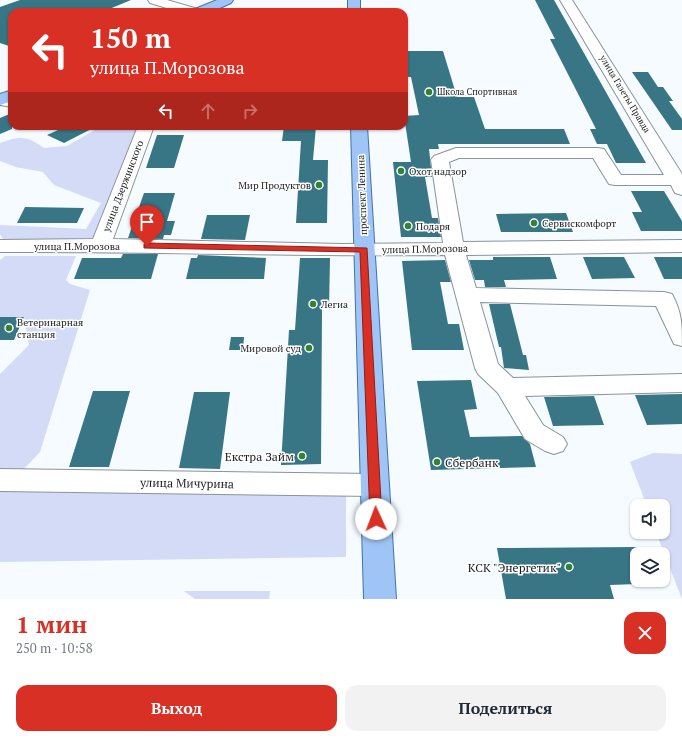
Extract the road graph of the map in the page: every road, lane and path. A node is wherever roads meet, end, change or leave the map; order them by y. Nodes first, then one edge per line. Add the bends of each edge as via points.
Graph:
1 (154, 0) edge
2 (227, 0) edge
3 (566, 0) edge
4 (180, 8) edge
5 (209, 8) edge
6 (144, 130) edge
7 (359, 130) edge
8 (679, 185) edge
9 (101, 245) junction
10 (0, 246) edge
11 (682, 246) edge
12 (454, 249) junction
13 (364, 250) junction
14 (467, 295) junction
15 (681, 335) edge
16 (682, 383) edge
17 (507, 387) junction
18 (554, 444) dead end
19 (0, 480) edge
20 (375, 485) junction
21 (380, 599) edge

1 - 4 street
2 - 5 main road
3 - 8 street, улица Газеты Правда
6 - 9 street, улица Дзержинского
7 - 13 main road, проспект Ленина
8 - 12 street via 615,180 598,153 456,153 440,160
9 - 10 street, улица П.Морозова
9 - 13 street, улица П.Морозова
11 - 12 street, улица П.Морозова
12 - 13 street, улица П.Морозова
12 - 14 street
13 - 20 main road, проспект Ленина
14 - 15 street via 664,299
14 - 17 street via 487,368
16 - 17 street
17 - 18 street via 534,432
19 - 20 street, улица Мичурина
20 - 21 main road, проспект Ленина

